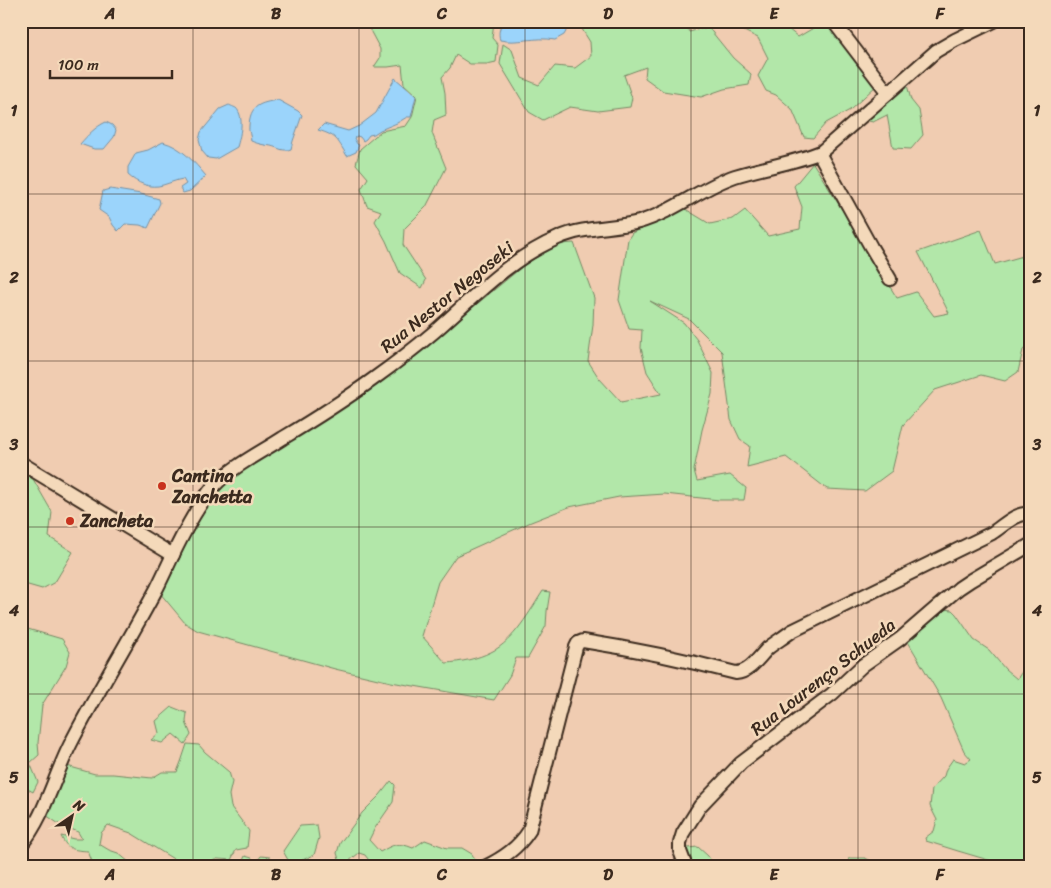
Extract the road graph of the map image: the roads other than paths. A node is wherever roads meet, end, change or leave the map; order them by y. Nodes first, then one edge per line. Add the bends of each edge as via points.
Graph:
1 (832, 21) edge
2 (994, 21) edge
3 (888, 93) junction
4 (820, 152) junction
5 (890, 279) dead end
6 (21, 463) edge
7 (1030, 514) edge
8 (1030, 545) edge
9 (173, 555) junction
10 (21, 845) edge
11 (485, 867) edge
12 (686, 867) edge

1 - 3 street
2 - 3 street, Rua Nestor Negoseki via 936,51
3 - 4 street, Rua Nestor Negoseki
4 - 5 street
4 - 9 street, Rua Nestor Negoseki via 736,176 641,221 575,231 524,255 371,380 230,472 200,505
6 - 9 street
7 - 11 street via 1018,515 992,533 792,631 742,673 632,649 583,641 578,644 529,831 510,852
8 - 12 street, Rua Lourenço Schueda via 959,588 832,694 741,763 700,806 686,828 680,843
9 - 10 street, Rua Nestor Negoseki via 84,717 40,815

